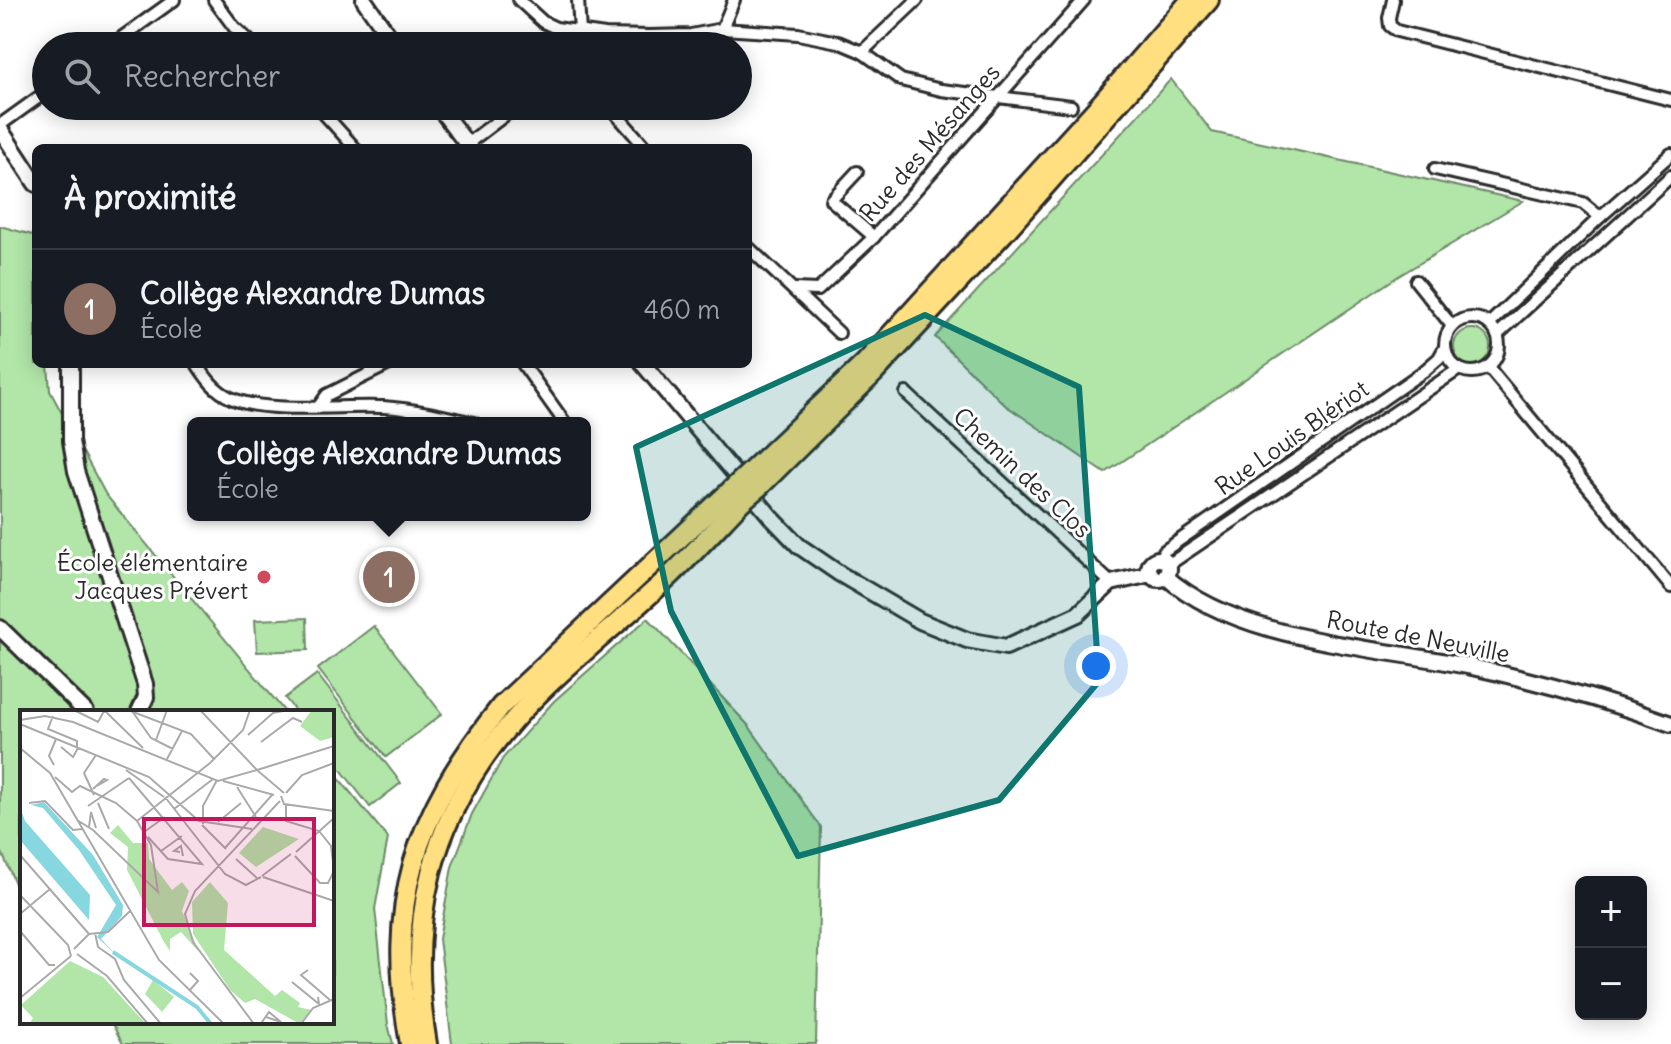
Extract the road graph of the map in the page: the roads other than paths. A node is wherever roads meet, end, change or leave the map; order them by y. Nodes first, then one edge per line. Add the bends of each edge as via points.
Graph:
1 (174, 0) edge
2 (214, 0) edge
3 (364, 0) edge
4 (519, 0) edge
5 (578, 0) edge
6 (734, 0) edge
7 (917, 0) edge
8 (1084, 0) edge
9 (1191, 0) edge
10 (1209, 0) edge
11 (1393, 0) edge
12 (722, 29) junction
13 (129, 32) edge
14 (240, 32) edge
15 (386, 32) edge
16 (580, 32) joint
17 (706, 32) edge
18 (862, 52) junction
19 (998, 96) junction
20 (1671, 100) edge
21 (32, 103) edge
22 (1071, 106) dead end
23 (330, 120) edge
24 (448, 120) edge
25 (500, 120) edge
26 (621, 120) edge
27 (0, 127) edge
28 (351, 144) edge
29 (464, 144) edge
30 (470, 144) edge
31 (642, 144) edge
32 (1671, 154) edge
33 (1435, 169) dead end
34 (857, 172) dead end
35 (32, 176) edge
36 (1671, 176) edge
37 (1600, 217) junction
38 (874, 237) junction
39 (752, 251) edge
40 (1416, 281) dead end
41 (794, 289) junction
42 (1489, 324) junction
43 (1452, 326) junction
44 (839, 333) dead end
45 (1497, 335) junction
46 (1444, 349) junction
47 (1488, 367) junction
48 (71, 368) edge
49 (200, 368) edge
50 (377, 368) edge
51 (526, 368) edge
52 (646, 368) edge
53 (1459, 369) junction
54 (906, 393) dead end
55 (319, 406) junction
56 (450, 417) edge
57 (561, 417) edge
58 (756, 478) junction
59 (737, 496) junction
60 (1161, 569) junction
61 (1111, 583) junction
62 (1671, 587) edge
63 (0, 628) edge
64 (84, 710) edge
65 (140, 710) edge
66 (1671, 724) edge
67 (410, 1044) edge
68 (427, 1044) edge

1 - 13 street
2 - 14 street
3 - 15 street
4 - 16 street via 543,22
5 - 16 street
6 - 12 street
7 - 18 street
8 - 19 street, Rue des Mésanges
9 - 58 highway
10 - 58 highway via 874,373
11 - 20 street via 1390,26 1397,31
12 - 17 street
12 - 18 street via 798,34
18 - 19 street via 901,80
19 - 22 street
19 - 38 street, Rue des Mésanges
21 - 27 street
23 - 28 street
24 - 29 street
25 - 30 street
26 - 31 street
27 - 35 street
32 - 37 street
33 - 37 street via 1583,203
34 - 38 street via 831,200
36 - 45 street
37 - 42 street
38 - 41 street, Rue des Mésanges via 818,290
39 - 41 street
40 - 43 street
41 - 44 street
42 - 43 street via 1466,318
42 - 45 street
43 - 46 street
45 - 47 street via 1499,349
46 - 53 street
46 - 60 street, Rue Louis Blériot via 1424,371 1164,551
47 - 53 street
47 - 62 street
48 - 65 street via 76,471 145,684
49 - 55 street via 210,384 231,399 269,407
50 - 55 street via 327,395
51 - 57 street
52 - 61 street via 799,546 920,621 967,640 1006,647 1078,614
53 - 60 street, Rue Louis Blériot
54 - 61 street, Chemin des Clos
55 - 56 street via 385,407
58 - 59 highway, bridge
59 - 67 highway via 501,706 441,791 421,836 400,940
59 - 68 highway via 671,575 514,720 459,800 438,844 419,940 419,998
60 - 61 street
60 - 66 street, Route de Neuville via 1185,593 1209,605 1291,634 1471,666
63 - 64 street

